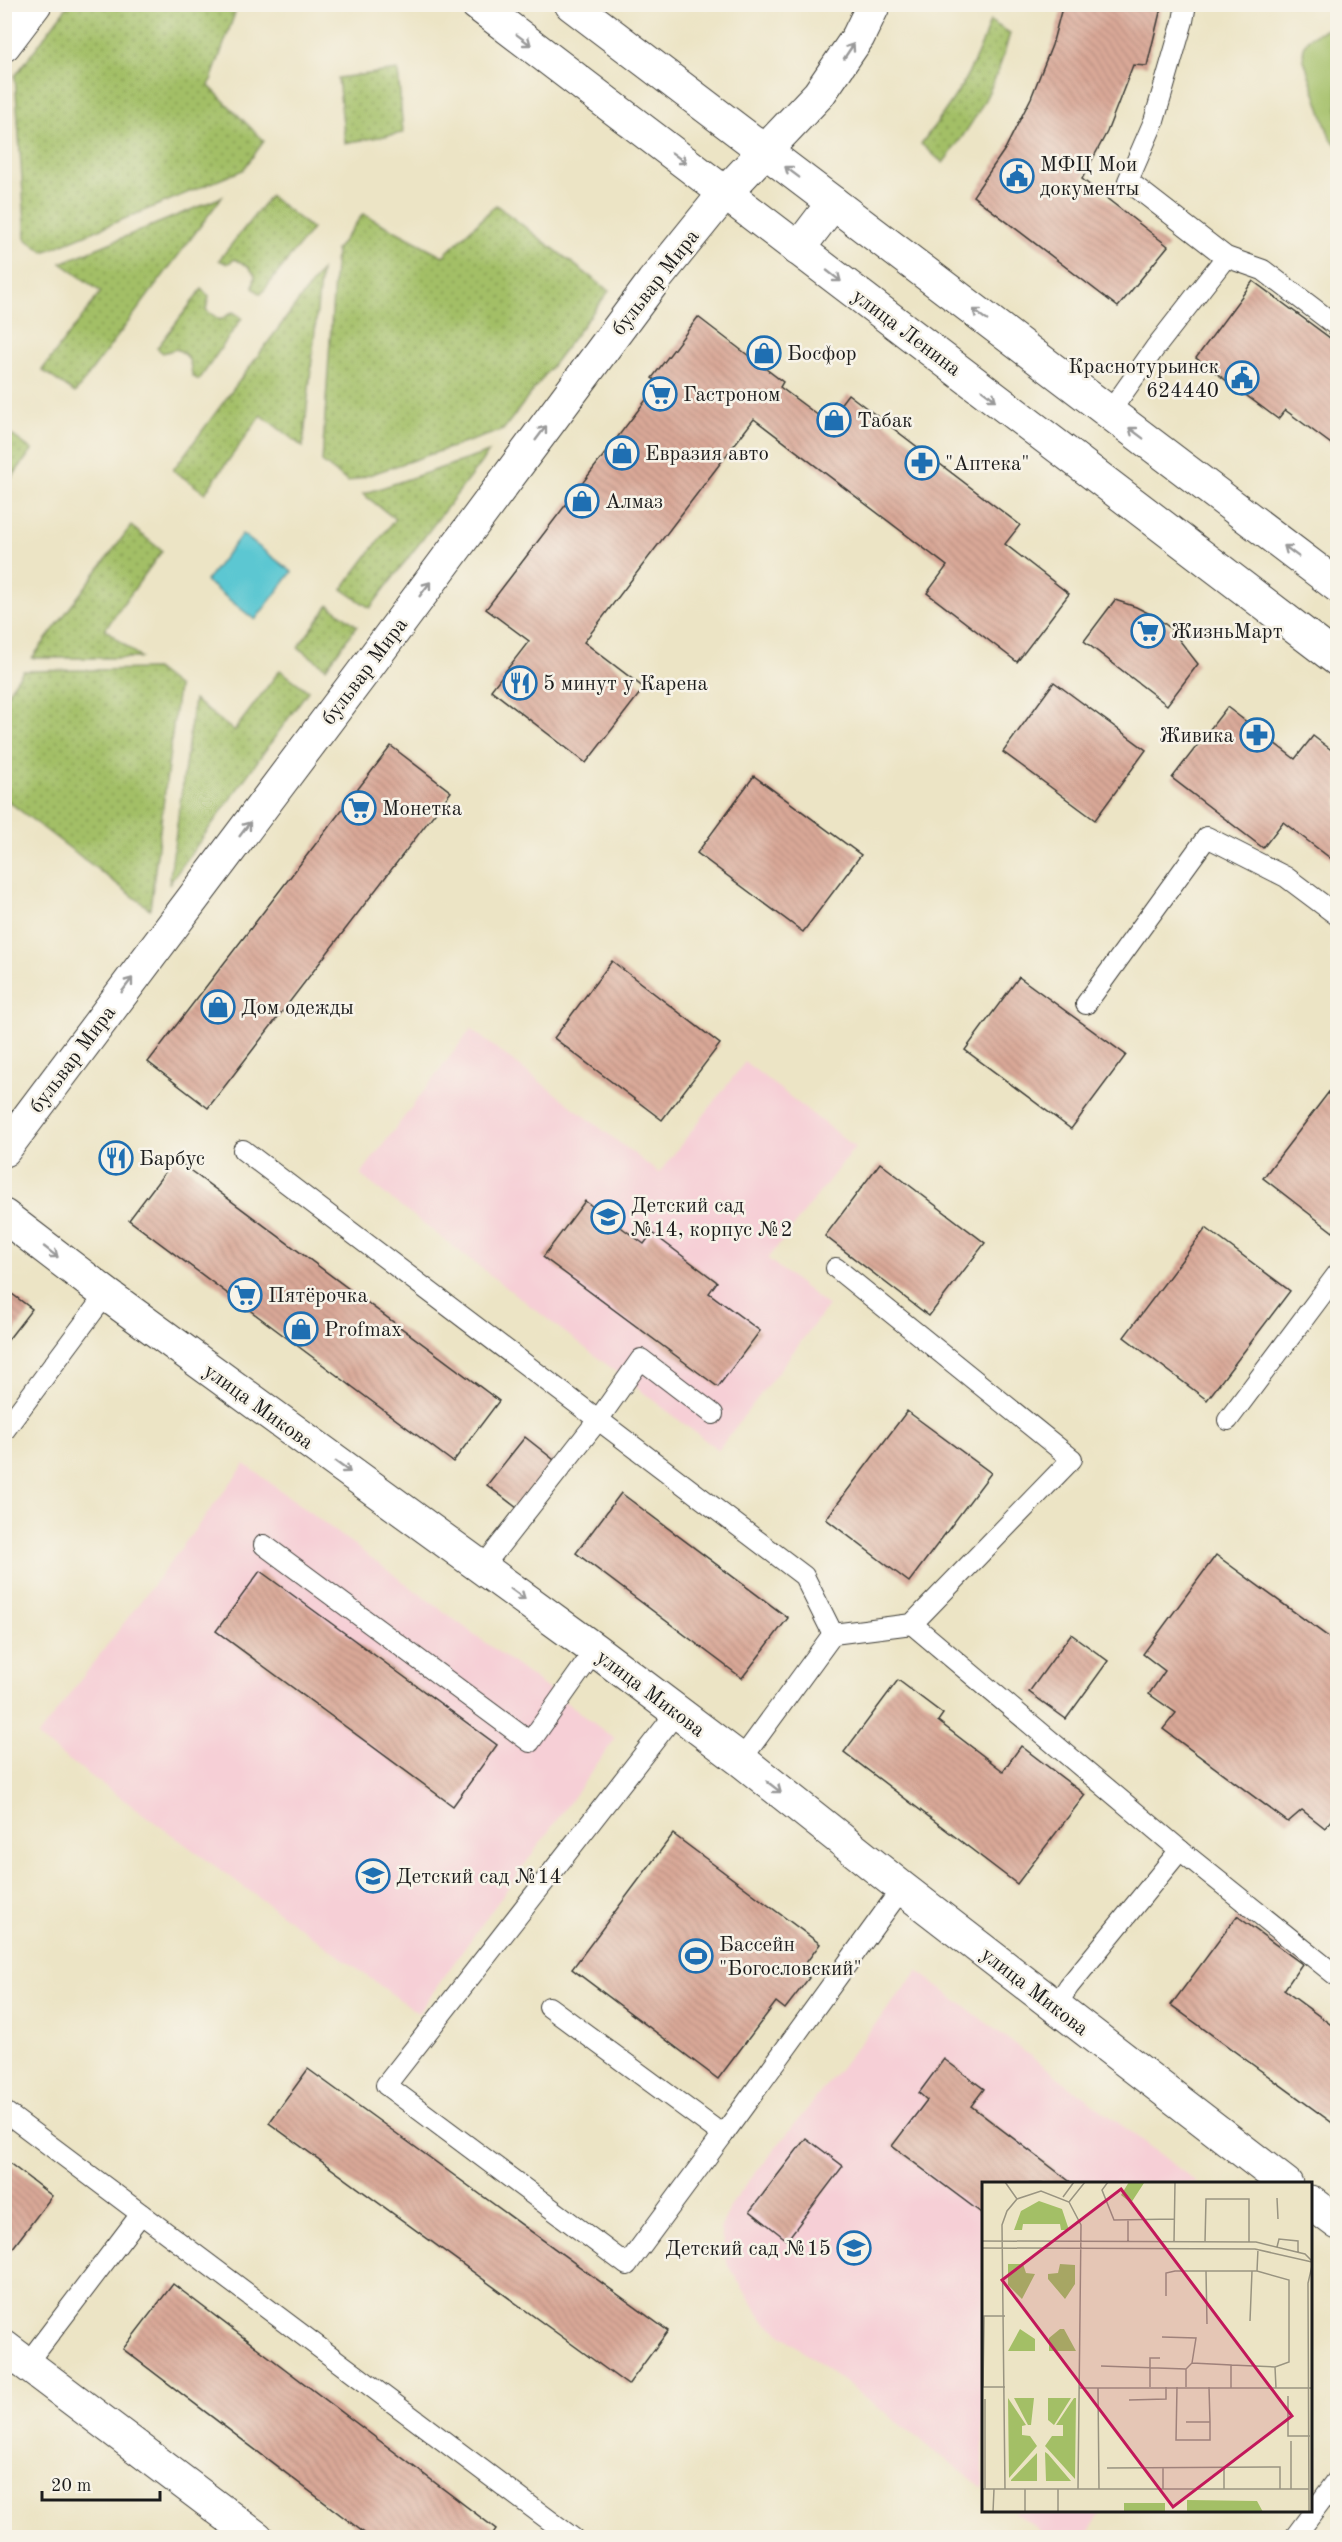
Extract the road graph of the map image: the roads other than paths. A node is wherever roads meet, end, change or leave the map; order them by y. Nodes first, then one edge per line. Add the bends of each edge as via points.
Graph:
1 (35, 4) edge
2 (477, 4) edge
3 (572, 4) edge
4 (874, 4) edge
5 (1185, 4) edge
6 (4, 45) edge
7 (766, 152) junction
8 (726, 193) junction
9 (833, 203) junction
10 (798, 249) junction
11 (1226, 257) junction
12 (1338, 327) edge
13 (1109, 413) junction
14 (1338, 586) edge
15 (1338, 660) edge
16 (1338, 916) edge
17 (1086, 1004) dead end
18 (4, 1150) edge
19 (243, 1150) dead end
20 (4, 1216) edge
21 (836, 1268) dead end
22 (1338, 1273) edge
23 (106, 1294) junction
24 (714, 1413) dead end
25 (598, 1420) junction
26 (1228, 1420) dead end
27 (4, 1431) edge
28 (264, 1545) dead end
29 (482, 1568) junction
30 (912, 1624) junction
31 (833, 1634) junction
32 (595, 1650) junction
33 (676, 1713) junction
34 (741, 1760) junction
35 (1180, 1850) junction
36 (902, 1888) junction
37 (1338, 1977) edge
38 (549, 2007) dead end
39 (1055, 2007) junction
40 (4, 2111) edge
41 (723, 2135) junction
42 (1283, 2182) edge
43 (1312, 2203) edge
44 (141, 2214) junction
45 (1338, 2223) edge
46 (16, 2356) edge
47 (1338, 2479) edge
48 (257, 2538) edge
49 (573, 2538) edge
50 (1294, 2538) edge

1 - 6 street
2 -> 8 street, улица Ленина
3 - 7 street
7 -> 4 street, бульвар Мира via 819,94 858,36
5 - 11 lane via 1155,121 1128,181
7 - 8 street, бульвар Мира
9 -> 7 street
8 - 10 street, улица Ленина
18 -> 8 street, бульвар Мира via 653,282
9 - 10 street
13 -> 9 street
10 -> 15 street, улица Ленина
11 - 12 lane via 1263,270
11 - 13 lane
14 -> 13 street
16 - 17 lane via 1286,877 1207,837
19 - 25 lane
20 -> 23 street, улица Микова
21 - 30 lane via 1072,1459
22 - 26 lane
23 - 27 lane
23 -> 29 street, улица Микова
24 - 25 lane via 640,1359
25 - 29 lane
25 - 31 lane via 804,1576
28 - 32 lane via 530,1742
29 -> 32 street, улица Микова
30 - 31 lane
30 - 35 lane
31 - 34 lane
32 - 33 street, улица Микова
33 - 34 street, улица Микова
33 - 41 lane via 386,2085 627,2265
34 -> 36 street, улица Микова
35 - 37 lane
35 - 39 lane
36 - 39 street, улица Микова
36 - 41 lane
38 - 41 lane
39 - 42 street, улица Микова
40 - 44 lane
43 - 45 street
44 - 46 lane
44 - 49 lane
46 - 48 street
47 - 50 lane

